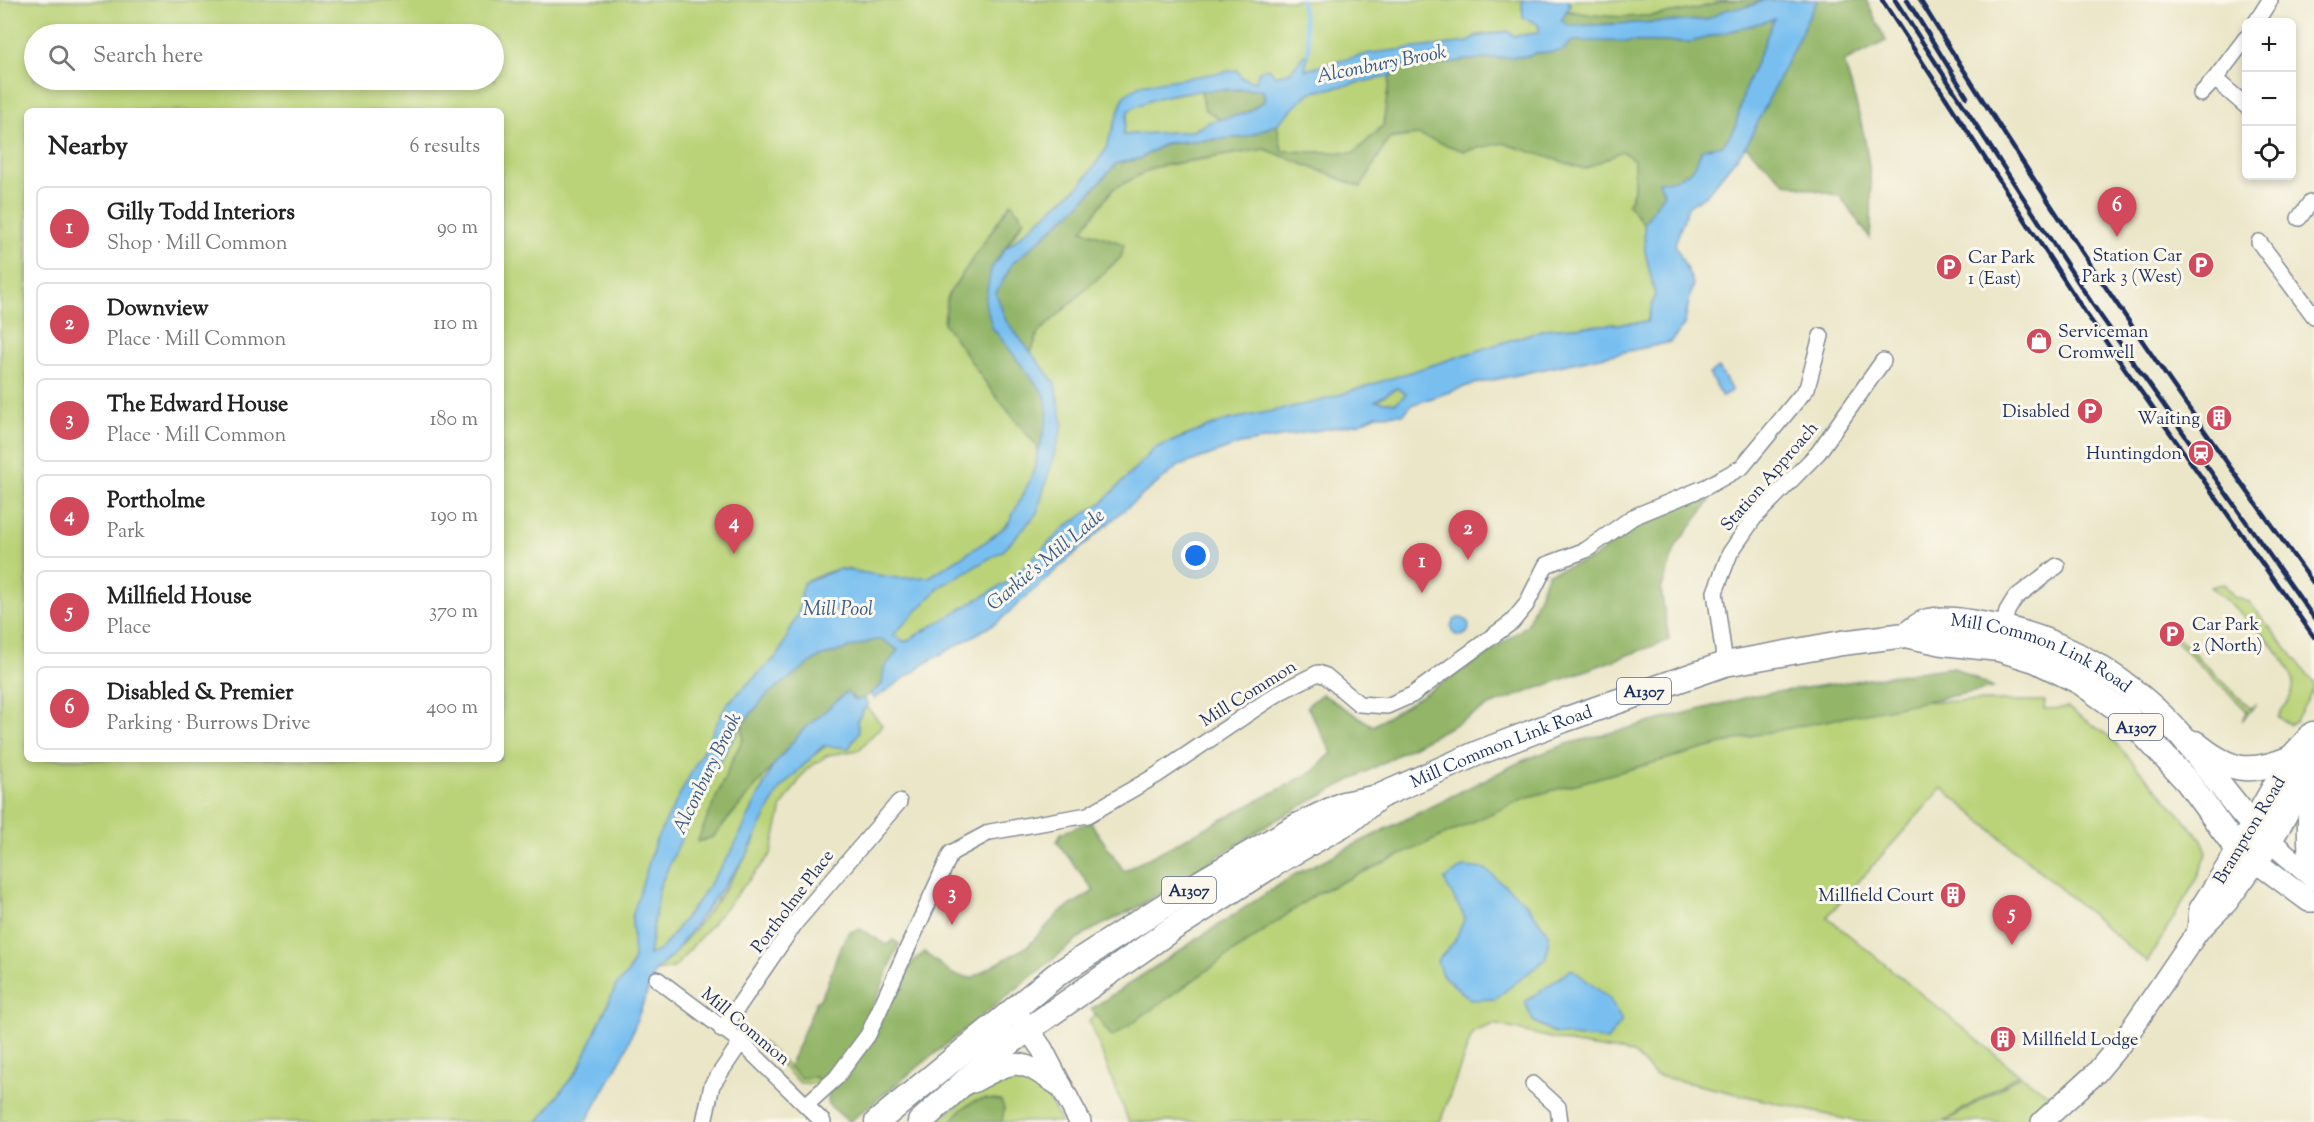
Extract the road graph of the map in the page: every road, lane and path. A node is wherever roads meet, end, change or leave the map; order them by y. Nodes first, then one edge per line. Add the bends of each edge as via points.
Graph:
1 (2270, 0) edge
2 (2259, 18) edge
3 (2242, 44) edge
4 (2215, 79) junction
5 (2201, 94) dead end
6 (2242, 102) edge
7 (2313, 202) edge
8 (2299, 218) dead end
9 (2259, 242) dead end
10 (2314, 316) edge
11 (1821, 336) dead end
12 (1882, 361) dead end
13 (2057, 566) dead end
14 (2002, 638) junction
15 (1725, 664) junction
16 (2182, 737) junction
17 (2307, 746) edge
18 (1378, 797) junction
19 (899, 802) dead end
20 (2262, 833) junction
21 (2248, 855) junction
22 (2314, 879) edge
23 (2314, 901) edge
24 (657, 979) dead end
25 (1013, 1008) junction
26 (1029, 1029) junction
27 (722, 1030) junction
28 (741, 1042) junction
29 (1533, 1083) dead end
30 (1065, 1089) junction
31 (958, 1090) junction
32 (806, 1105) junction
33 (704, 1122) edge
34 (823, 1122) edge
35 (877, 1122) edge
36 (920, 1122) edge
37 (1080, 1122) edge
38 (1560, 1122) edge
39 (2042, 1122) edge

1 - 2 street
3 - 4 street
4 - 5 street
4 - 6 street
7 - 8 street
9 - 10 street
11 - 32 street, Mill Common via 1807,388 1742,467 1706,487 1633,517 1586,550 1546,565 1526,605 1512,622 1412,695 1387,706 1359,704 1318,673 1280,692 1157,775 1088,815 990,832 951,853 868,1035 836,1078
12 - 15 street, Station Approach via 1818,453 1754,518 1730,553 1715,592
13 - 14 street via 2015,598 2007,611
14 - 15 main road, Mill Common Link Road / A1307 via 1964,621 1927,621 1905,635 1842,642
14 - 16 main road, Mill Common Link Road / A1307 via 2066,650 2153,707
14 - 21 main road, Mill Common Link Road / A1307 via 2079,682 2125,714
15 - 18 main road, Mill Common Link Road / A1307 via 1564,720
16 - 17 main road, A1307 via 2190,738 2234,768 2246,770 2270,766
16 - 20 main road, Mill Common Link Road
17 - 20 main road, Brampton Road via 2297,792
17 - 22 main road via 2312,791 2307,842
18 - 25 main road, Mill Common Link Road / A1307 via 1343,804 1297,826 1162,907 1056,975
18 - 26 main road, Mill Common Link Road / A1307 via 1352,820 1174,927
19 - 27 street, Portholme Place via 796,922
20 - 21 main road, Brampton Road
20 - 22 main road, Mill Common Link Road
21 - 23 main road
21 - 39 main road, Brampton Road via 2227,902 2198,931 2126,1037 2096,1073
24 - 27 street, Mill Common
25 - 26 main road
25 - 35 main road, A1307
26 - 30 main road
26 - 31 main road, A1307
27 - 28 street, Mill Common
28 - 32 street, Mill Common
28 - 33 street via 712,1085
29 - 38 street via 1558,1107
30 - 31 main road via 1017,1062
30 - 37 main road
31 - 36 main road, A1307
32 - 34 street, Mill Common

